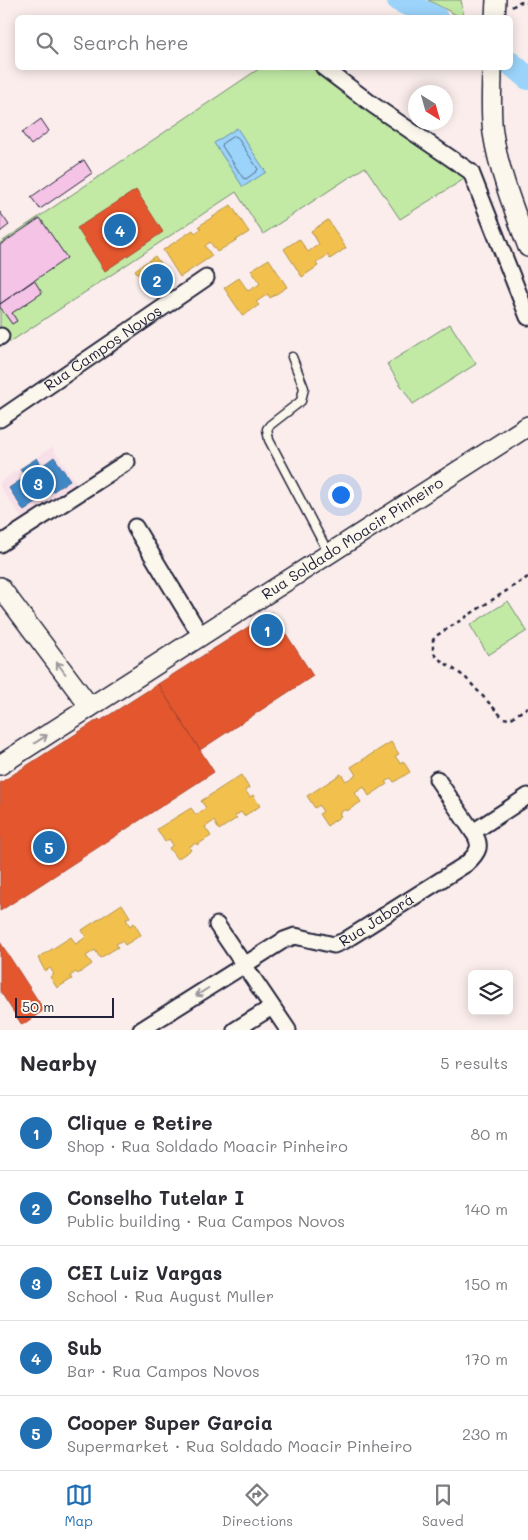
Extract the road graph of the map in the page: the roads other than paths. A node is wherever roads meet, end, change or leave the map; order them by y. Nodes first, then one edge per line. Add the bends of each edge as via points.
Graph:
1 (327, 70) edge
2 (492, 70) edge
3 (528, 247) edge
4 (206, 278) dead end
5 (528, 317) edge
6 (292, 357) dead end
7 (0, 419) edge
8 (528, 426) edge
9 (127, 462) dead end
10 (135, 527) dead end
11 (0, 544) edge
12 (329, 554) junction
13 (0, 587) edge
14 (201, 636) junction
15 (90, 708) junction
16 (0, 765) edge
17 (437, 779) dead end
18 (528, 796) edge
19 (473, 832) junction
20 (217, 925) dead end
21 (244, 966) junction
22 (272, 1007) junction
23 (141, 1030) edge
24 (235, 1030) edge
25 (288, 1030) edge

1 - 5 street via 471,172
2 - 3 street via 491,102 496,152
4 - 7 street, Rua Campos Novos
6 - 12 lane via 304,388 301,401 270,425 267,429 269,440
8 - 12 street, Rua Soldado Moacir Pinheiro
9 - 11 street
10 - 14 street
12 - 14 street, Rua Soldado Moacir Pinheiro
15 -> 13 street
14 - 15 street, Rua Soldado Moacir Pinheiro
16 -> 15 street, Rua Soldado Moacir Pinheiro
17 - 19 street
18 - 19 street
19 - 21 street, Rua Jaborá via 479,840 478,849 466,864 344,941 334,945 296,936 284,940
20 - 21 street
21 - 22 street
21 -> 23 street, Rua Jaborá
22 - 24 street
22 - 25 street

